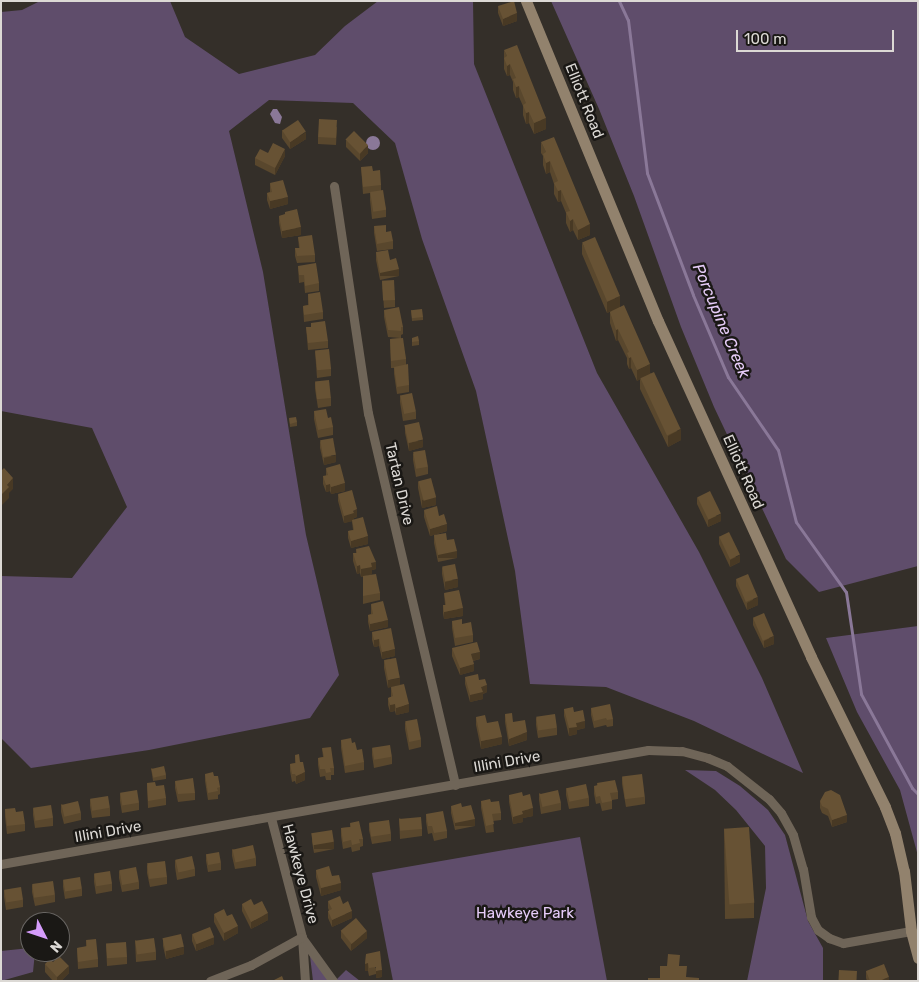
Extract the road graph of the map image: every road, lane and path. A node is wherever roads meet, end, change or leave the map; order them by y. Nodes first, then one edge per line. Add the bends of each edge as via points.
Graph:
1 (526, 1) edge
2 (334, 186) dead end
3 (455, 785) junction
4 (271, 818) junction
5 (1, 864) edge
6 (911, 931) junction
7 (302, 938) junction
8 (918, 958) edge
9 (210, 981) edge
10 (305, 981) edge
11 (334, 981) edge

1 - 6 street, Elliott Road via 658,320 811,657 885,807 904,871
2 - 3 street, Tartan Drive via 368,413
3 - 4 street, Illini Drive
3 - 6 street, Illini Drive via 648,750 682,751 708,758 747,780 781,813 793,835 811,917 818,930 843,943
4 - 5 street, Illini Drive
4 - 7 street, Hawkeye Drive
6 - 8 street, Elliott Road
7 - 9 street via 251,965
7 - 10 street, Hawkeye Drive
7 - 11 street, Hawkeye Drive

